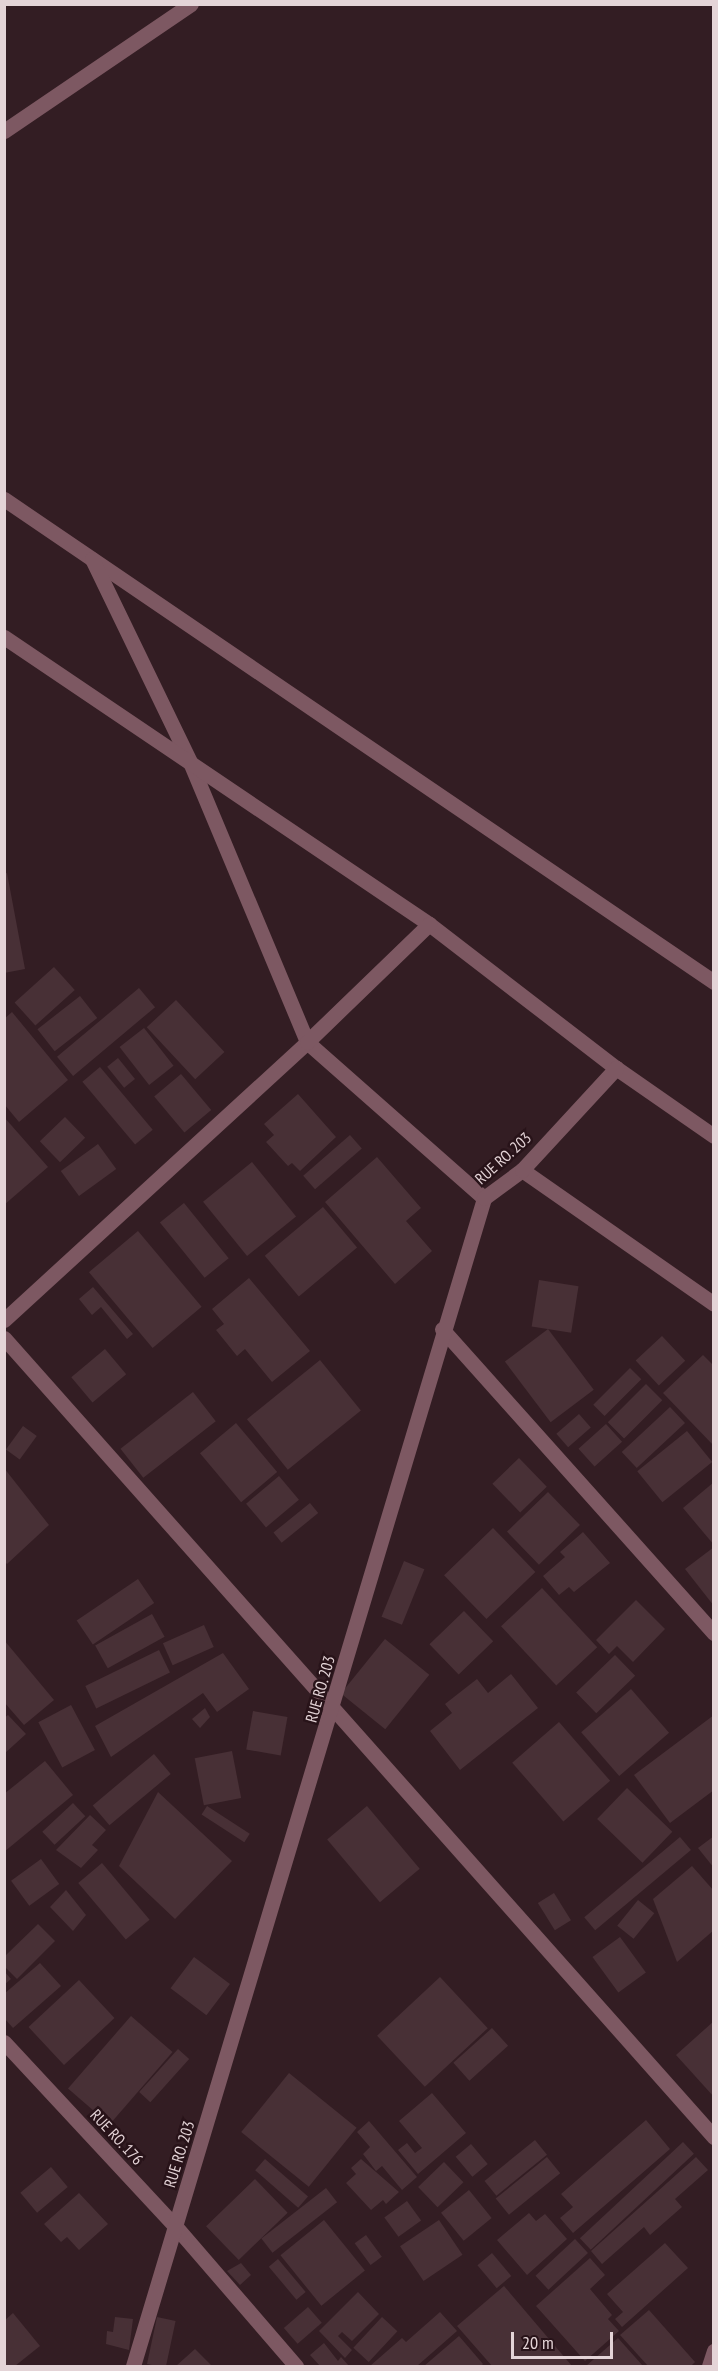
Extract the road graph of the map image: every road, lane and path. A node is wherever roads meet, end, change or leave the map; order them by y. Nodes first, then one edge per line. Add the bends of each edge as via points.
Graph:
1 (191, 4) edge
2 (4, 131) edge
3 (4, 500) edge
4 (91, 558) junction
5 (4, 637) edge
6 (190, 762) junction
7 (429, 924) junction
8 (714, 982) edge
9 (307, 1042) junction
10 (616, 1068) junction
11 (714, 1136) edge
12 (522, 1170) junction
13 (484, 1198) junction
14 (714, 1304) edge
15 (4, 1320) edge
16 (442, 1329) junction
17 (4, 1338) edge
18 (714, 1633) edge
19 (333, 1708) junction
20 (4, 2042) edge
21 (714, 2137) edge
22 (176, 2227) junction
23 (714, 2351) edge
24 (133, 2367) edge
25 (296, 2367) edge
26 (709, 2367) edge

1 - 2 street
3 - 4 street
4 - 6 street
4 - 8 street
5 - 6 street
6 - 7 street
6 - 9 street
7 - 9 street
7 - 10 street
9 - 13 street
9 - 15 street
10 - 11 street
10 - 12 street, RUE RO. 203
12 - 13 street, RUE RO. 203
12 - 14 street
13 - 16 street, RUE RO. 203
16 - 18 street
16 - 19 street, RUE RO. 203
17 - 19 street
19 - 21 street
19 - 22 street, RUE RO. 203
20 - 22 street, RUE RO. 176
22 - 24 street, RUE RO. 203
22 - 25 street, RUE RO. 176
23 - 26 street

